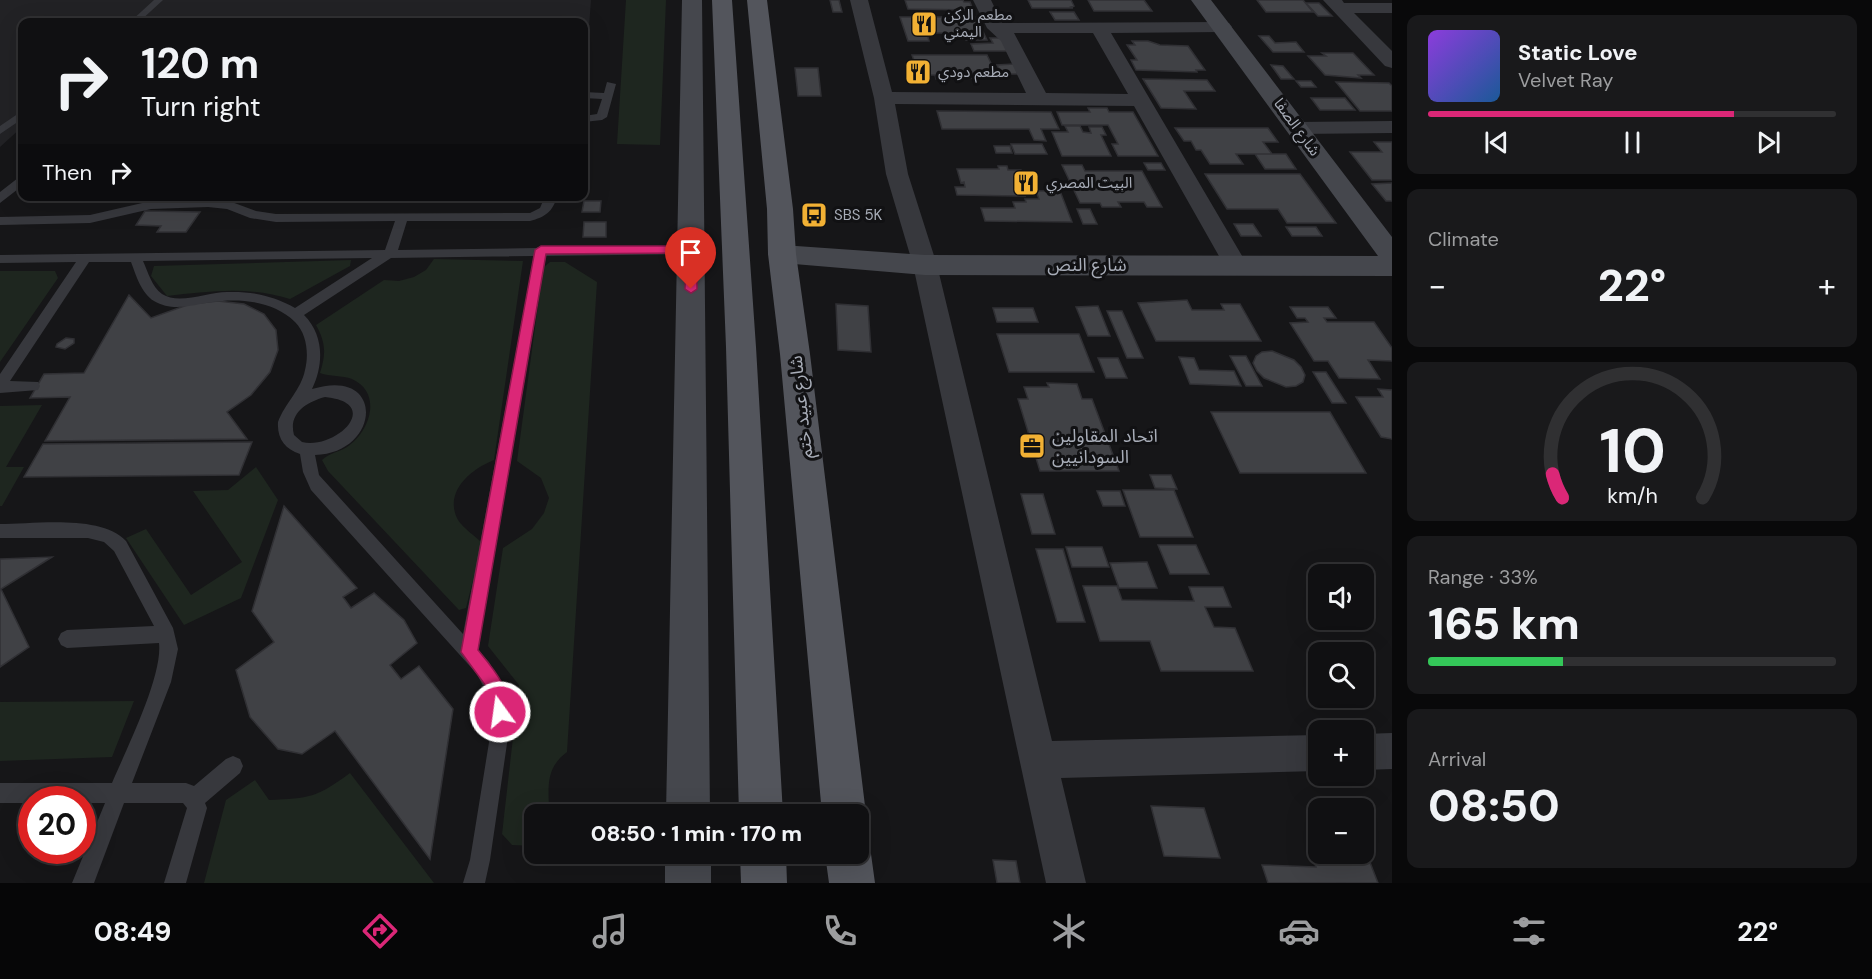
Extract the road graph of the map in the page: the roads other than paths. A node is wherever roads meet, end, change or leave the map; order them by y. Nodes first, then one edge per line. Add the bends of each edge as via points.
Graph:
1 (159, 0) edge
2 (692, 0) edge
3 (722, 0) edge
4 (757, 0) edge
5 (859, 0) edge
6 (982, 0) edge
7 (1201, 0) edge
8 (1336, 4) edge
9 (1392, 8) edge
10 (139, 18) edge
11 (1223, 27) junction
12 (996, 28) junction
13 (1100, 29) junction
14 (1392, 62) edge
15 (611, 84) dead end
16 (588, 95) edge
17 (608, 96) junction
18 (884, 98) junction
19 (1039, 100) junction
20 (1142, 100) junction
21 (18, 117) edge
22 (588, 119) edge
23 (1392, 127) edge
24 (1298, 128) junction
25 (0, 131) edge
26 (18, 184) edge
27 (0, 199) edge
28 (124, 201) edge
29 (231, 201) edge
30 (550, 201) edge
31 (116, 214) junction
32 (403, 217) junction
33 (0, 221) edge
34 (541, 250) junction
35 (691, 250) junction
36 (391, 252) junction
37 (782, 254) junction
38 (135, 256) junction
39 (1392, 256) edge
40 (86, 257) junction
41 (0, 259) edge
42 (925, 265) junction
43 (1236, 266) junction
44 (1392, 266) edge
45 (295, 314) junction
46 (0, 386) edge
47 (33, 386) dead end
48 (299, 401) junction
49 (308, 450) junction
50 (0, 531) edge
51 (166, 634) junction
52 (67, 639) dead end
53 (469, 652) junction
54 (1392, 751) edge
55 (1374, 752) edge
56 (1308, 753) edge
57 (1037, 760) junction
58 (233, 766) dead end
59 (119, 792) junction
60 (0, 793) edge
61 (194, 799) junction
62 (688, 804) edge
63 (761, 804) edge
64 (843, 804) edge
65 (688, 864) edge
66 (763, 864) edge
67 (849, 864) edge
68 (83, 883) edge
69 (175, 883) edge
70 (474, 883) edge
71 (688, 883) edge
72 (764, 883) edge
73 (852, 883) edge
74 (1066, 883) edge

1 - 10 lane
2 - 35 street
3 - 63 main road
4 - 37 main road, شارع عبيد ختم
5 - 18 street
6 - 12 street
7 - 11 street, شارع الصفا
8 - 9 street
8 - 14 street
11 - 13 street
11 - 24 street, شارع الصفا
12 - 13 street
12 - 19 street via 1009,38
13 - 20 street
15 - 17 lane
16 - 17 lane
17 - 22 lane via 602,117
18 - 19 street
18 - 42 street via 897,174
19 - 20 street
20 - 43 street
21 - 25 lane
23 - 24 street
24 - 39 street, شارع الصفا
26 - 27 lane
28 - 31 lane
29 - 31 lane via 151,205
29 - 32 lane via 254,215 276,218
30 - 32 lane via 544,212 530,217
31 - 33 lane via 77,220
32 - 36 lane
34 - 35 lane
34 - 36 lane
34 - 53 lane
35 - 62 street
36 - 38 lane
36 - 45 lane
37 - 42 street, شارع النص
37 - 64 main road, شارع عبيد ختم
38 - 40 lane
38 - 45 lane via 158,297 178,302 238,296 279,305
40 - 41 lane
40 - 46 lane
42 - 43 street, شارع النص
42 - 57 street
43 - 44 street, شارع النص
45 - 48 lane via 314,343 315,361 311,381
46 - 47 lane
48 - 49 lane via 290,411 284,431 296,447
48 - 49 lane via 337,391 348,393 361,408 356,428 347,438
49 - 53 lane via 307,463 317,486
50 - 51 lane via 88,531 113,538
51 - 52 lane
51 - 59 lane via 169,648 164,673
53 - 70 lane via 492,680 500,712
54 - 55 street
56 - 57 street
57 - 74 street
58 - 61 lane
59 - 60 lane
59 - 61 lane via 177,791
59 - 68 lane
61 - 69 lane via 195,821
65 - 71 street
66 - 72 main road
67 - 73 main road

